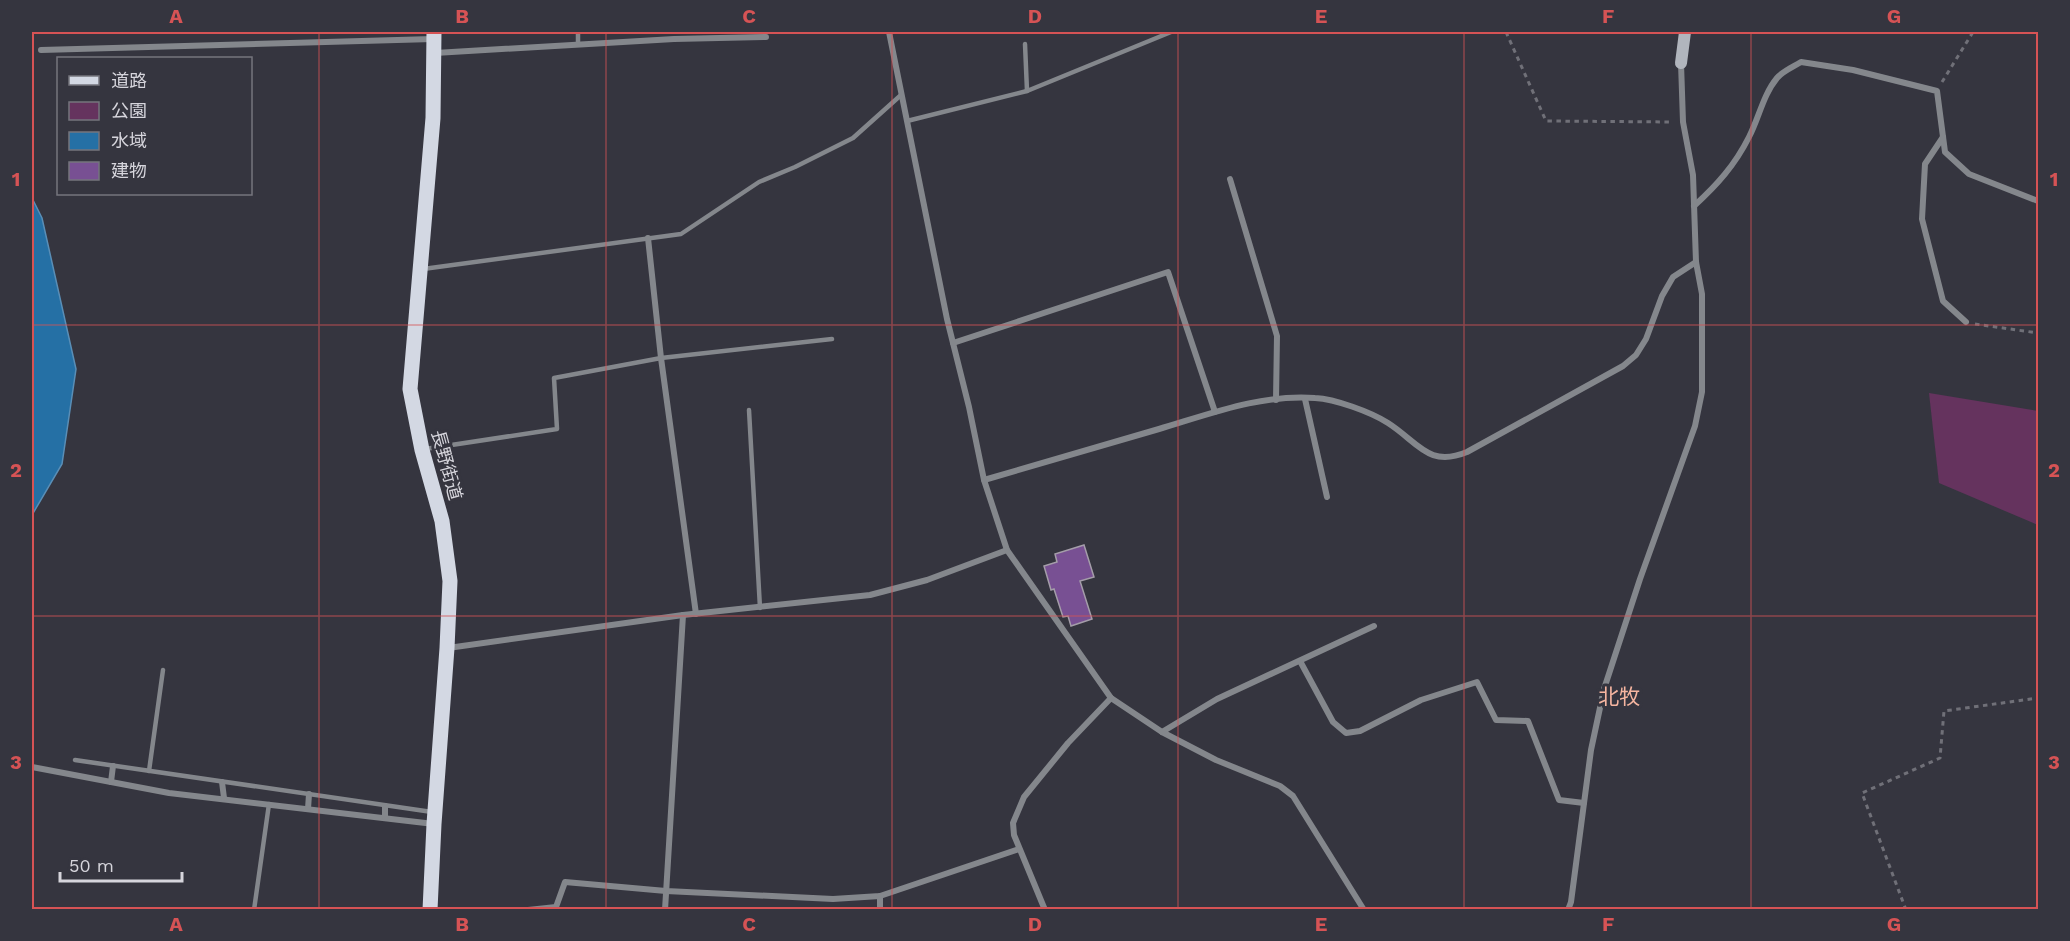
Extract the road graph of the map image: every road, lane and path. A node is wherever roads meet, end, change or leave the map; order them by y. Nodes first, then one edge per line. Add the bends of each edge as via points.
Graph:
1 (578, 32) edge
2 (889, 32) edge
3 (1171, 32) edge
4 (1506, 32) edge
5 (1685, 32) edge
6 (1973, 32) edge
7 (766, 37) dead end
8 (434, 41) edge
9 (578, 44) junction
10 (1025, 44) dead end
11 (41, 50) dead end
12 (1681, 63) joint
13 (1027, 91) junction
14 (1937, 91) junction
15 (901, 95) junction
16 (906, 122) junction
17 (1683, 122) junction
18 (1943, 136) junction
19 (1230, 179) dead end
20 (2038, 201) edge
21 (1694, 206) junction
22 (648, 237) junction
23 (1696, 262) junction
24 (420, 269) junction
25 (1966, 322) joint
26 (2038, 333) edge
27 (832, 339) dead end
28 (953, 343) junction
29 (661, 358) junction
30 (1305, 399) junction
31 (1276, 400) junction
32 (748, 410) dead end
33 (1215, 412) junction
34 (422, 450) junction
35 (984, 480) junction
36 (1327, 497) dead end
37 (1007, 550) junction
38 (760, 608) junction
39 (696, 614) junction
40 (683, 615) junction
41 (1374, 626) dead end
42 (447, 648) junction
43 (1300, 661) junction
44 (163, 670) dead end
45 (1111, 698) junction
46 (2038, 698) edge
47 (1162, 732) junction
48 (75, 760) dead end
49 (113, 766) junction
50 (32, 767) edge
51 (149, 771) junction
52 (111, 782) junction
53 (222, 782) junction
54 (309, 794) junction
55 (224, 798) junction
56 (1584, 803) junction
57 (269, 804) junction
58 (385, 806) junction
59 (308, 809) junction
60 (385, 817) junction
61 (434, 818) junction
62 (1019, 849) junction
63 (666, 891) junction
64 (880, 896) junction
65 (254, 909) edge
66 (430, 909) edge
67 (528, 909) edge
68 (665, 909) edge
69 (880, 909) edge
70 (1045, 909) edge
71 (1364, 909) edge
72 (1568, 909) edge
73 (1906, 909) edge

1 - 9 lane
2 - 15 street
3 - 13 lane
4 - 17 path via 1546,121
5 - 12 street
6 - 14 path
7 - 9 street
8 - 9 street
8 - 11 street
8 - 24 main road, 長野街道 via 433,118
10 - 13 lane
12 - 17 street
13 - 16 lane
14 - 18 street
14 - 21 street via 1853,70 1801,62 1778,77 1729,171
15 - 16 street
15 - 22 lane via 853,138 759,182 681,234
16 - 28 street
17 - 21 street via 1693,175
18 - 20 street via 1945,152 1969,174
18 - 25 street via 1925,164 1922,219 1943,301
19 - 31 street via 1277,336
21 - 23 street
22 - 24 lane
22 - 29 street
23 - 30 street via 1673,278 1646,339 1623,366 1454,457 1430,455 1386,422 1347,405
23 - 56 street via 1702,294 1702,392 1695,426 1604,690
24 - 34 main road, 長野街道 via 410,389
25 - 26 path
27 - 29 lane
28 - 33 street via 1168,272
28 - 35 street
29 - 34 lane via 554,378 557,429
29 - 39 street
30 - 31 street
30 - 36 street
31 - 33 street via 1253,401
32 - 38 lane
33 - 35 street
34 - 42 main road, 長野街道 via 447,553
35 - 37 street
37 - 38 street via 927,580 870,595
37 - 45 street
38 - 39 street
39 - 40 street
40 - 42 street
40 - 63 street
41 - 43 street
42 - 61 main road, 長野街道
43 - 47 street via 1217,699
43 - 56 street via 1333,722 1346,733 1360,731 1421,700 1477,682 1496,720 1528,721 1559,800
44 - 51 lane
45 - 47 street
45 - 62 street via 1068,742 1024,797 1013,823
46 - 73 path via 1944,711 1940,758 1862,794
47 - 71 street via 1280,786 1293,796
48 - 49 lane
49 - 51 lane
49 - 52 street
50 - 52 street
51 - 53 lane
52 - 55 street
53 - 54 lane
53 - 55 street
54 - 58 lane
54 - 59 street
55 - 57 street
56 - 72 street
57 - 59 street
57 - 65 lane
58 - 60 street
58 - 61 lane
59 - 60 street
60 - 61 street
61 - 66 main road, 長野街道
62 - 64 street
62 - 70 street
63 - 64 street via 833,899
63 - 67 street via 565,882 556,907
63 - 68 street
64 - 69 street

